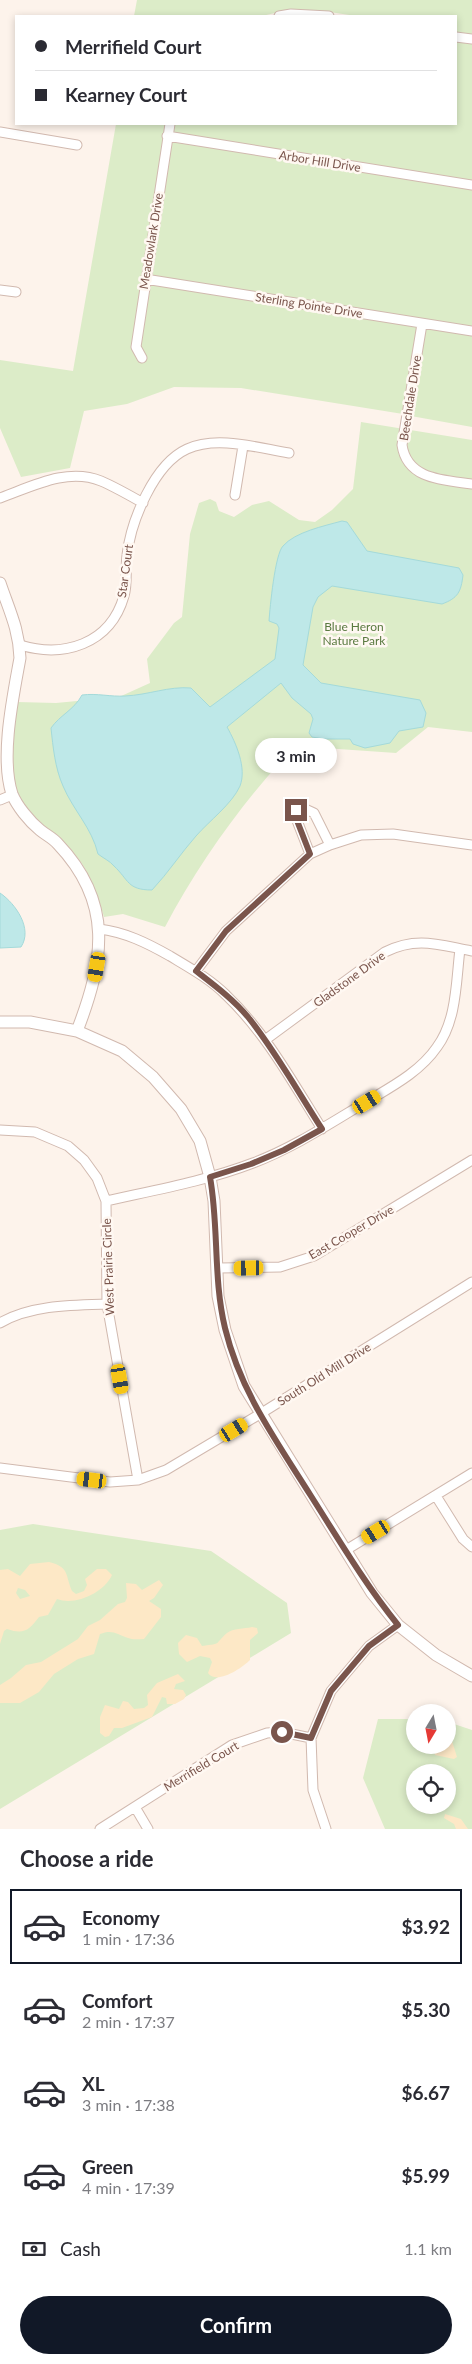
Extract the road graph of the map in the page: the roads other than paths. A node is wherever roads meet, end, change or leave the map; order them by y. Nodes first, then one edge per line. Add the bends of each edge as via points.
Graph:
1 (286, 15) edge
2 (310, 15) edge
3 (457, 37) edge
4 (472, 39) edge
5 (170, 125) edge
6 (0, 132) edge
7 (167, 136) junction
8 (78, 145) dead end
9 (472, 185) edge
10 (145, 279) junction
11 (0, 290) edge
12 (16, 292) dead end
13 (422, 324) junction
14 (472, 331) edge
15 (142, 358) dead end
16 (243, 446) junction
17 (289, 454) dead end
18 (472, 484) edge
19 (235, 495) dead end
20 (0, 498) edge
21 (143, 502) junction
22 (0, 583) edge
23 (20, 645) junction
24 (12, 795) junction
25 (0, 800) edge
26 (330, 844) junction
27 (472, 845) edge
28 (310, 854) junction
29 (99, 929) junction
30 (460, 949) junction
31 (472, 951) edge
32 (196, 971) junction
33 (0, 1022) edge
34 (77, 1031) junction
35 (265, 1040) junction
36 (322, 1129) junction
37 (0, 1130) edge
38 (472, 1160) edge
39 (210, 1177) junction
40 (106, 1201) junction
41 (218, 1268) junction
42 (472, 1282) edge
43 (107, 1304) junction
44 (1, 1319) edge
45 (260, 1414) junction
46 (0, 1468) edge
47 (472, 1473) edge
48 (138, 1480) junction
49 (436, 1496) junction
50 (472, 1547) edge
51 (346, 1550) junction
52 (398, 1625) junction
53 (472, 1676) edge
54 (311, 1738) junction
55 (136, 1807) junction
56 (100, 1829) edge
57 (148, 1829) edge
58 (326, 1829) edge

1 - 2 street
3 - 4 street
5 - 7 street, Meadowlark Drive
6 - 8 street
7 - 9 street, Arbor Hill Drive
7 - 10 street, Meadowlark Drive
10 - 13 street, Sterling Pointe Drive
10 - 15 street, Meadowlark Drive via 136,347
11 - 12 street
13 - 14 street, Sterling Pointe Drive
13 - 18 street, Beechdale Drive via 402,445 404,457 412,467 434,479
16 - 17 street, Star Court
16 - 19 street
16 - 21 street, Star Court via 209,444 188,448 172,459 158,475
20 - 21 street via 59,477 81,476 100,480
21 - 23 street, Star Court via 131,533 124,597 114,617 100,633 77,647 54,651
22 - 23 street via 14,617
23 - 24 street via 6,746 6,772
24 - 25 street
24 - 29 street via 28,818 77,866 98,912
26 - 27 street via 361,835 393,834
26 - 28 street
26 - 28 street via 314,813 302,807 296,810
28 - 32 street via 226,931
29 - 32 street via 118,931 151,945
29 - 34 street via 100,952 95,982
30 - 31 street, Gladstone Drive
30 - 35 street, Gladstone Drive via 427,942 397,946
30 - 36 street via 451,1020 438,1047 396,1084
32 - 35 street via 226,994
33 - 34 street via 30,1022
34 - 39 street via 122,1051 153,1077 181,1109 200,1141
35 - 36 street
36 - 39 street via 284,1150
37 - 40 street via 35,1132 68,1146 97,1178
38 - 41 street, East Cooper Drive via 314,1256 280,1267
39 - 40 street
39 - 41 street
40 - 43 street, West Prairie Circle
41 - 45 street via 218,1296 225,1330 244,1386
42 - 45 street, South Old Mill Drive
43 - 44 street via 73,1305
43 - 48 street, West Prairie Circle
45 - 48 street, South Old Mill Drive via 166,1470
45 - 51 street
46 - 48 street, South Old Mill Drive via 110,1482
47 - 49 street
49 - 50 street via 463,1539
49 - 51 street
51 - 52 street via 372,1593
52 - 53 street via 436,1655
52 - 54 street via 369,1646 331,1691
54 - 55 street, Merrifield Court via 282,1732 240,1742
54 - 58 street via 313,1790
55 - 56 street, Merrifield Court
55 - 57 street

